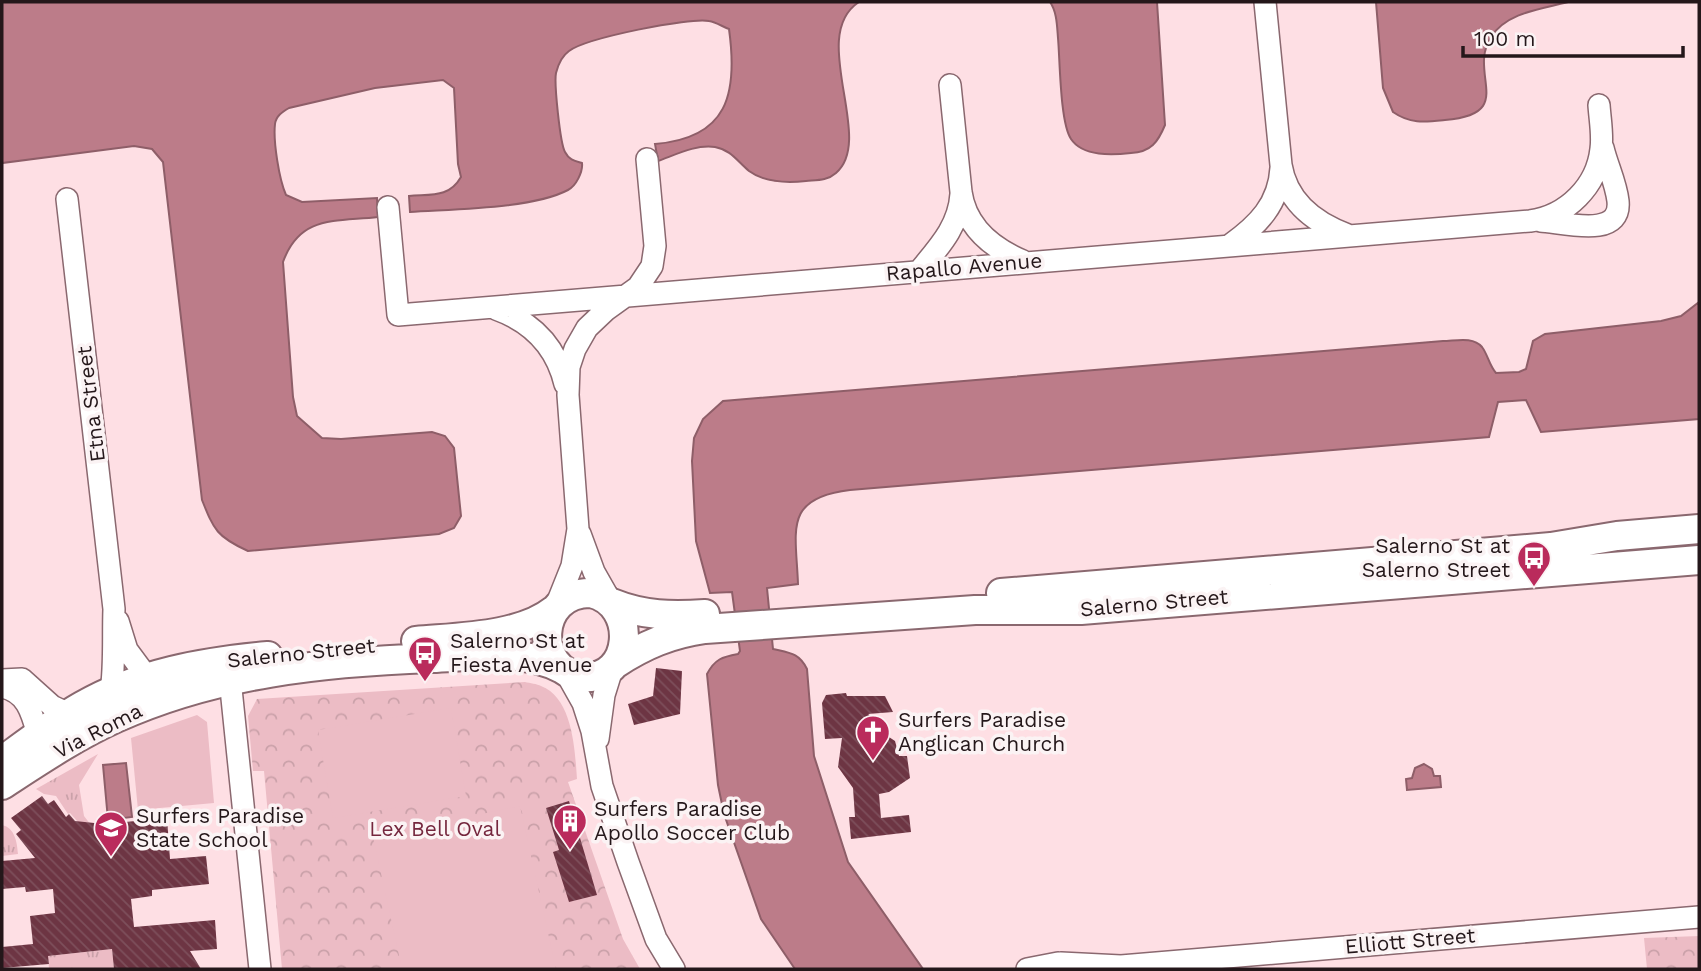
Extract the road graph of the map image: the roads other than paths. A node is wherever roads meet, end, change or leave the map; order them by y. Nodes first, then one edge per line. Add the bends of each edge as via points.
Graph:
1 (1265, 2) edge
2 (950, 85) dead end
3 (1599, 105) dead end
4 (1601, 139) junction
5 (647, 159) dead end
6 (1281, 165) junction
7 (961, 192) junction
8 (67, 199) dead end
9 (388, 207) dead end
10 (1530, 221) junction
11 (1350, 236) junction
12 (655, 246) junction
13 (1228, 246) junction
14 (1025, 262) junction
15 (920, 270) junction
16 (692, 290) junction
17 (627, 296) junction
18 (491, 308) junction
19 (568, 404) junction
20 (578, 528) junction
21 (1699, 529) edge
22 (1580, 557) junction
23 (1699, 560) edge
24 (612, 602) junction
25 (555, 608) junction
26 (114, 609) junction
27 (734, 619) junction
28 (614, 665) junction
29 (564, 670) junction
30 (158, 674) junction
31 (2, 680) edge
32 (230, 680) junction
33 (2, 687) edge
34 (199, 688) joint
35 (111, 692) junction
36 (53, 725) junction
37 (597, 748) junction
38 (2, 761) edge
39 (2, 785) edge
40 (1699, 917) edge
41 (1060, 966) edge
42 (1115, 968) edge
43 (260, 969) edge
44 (674, 969) edge
45 (1027, 969) edge

1 - 6 street
2 - 7 street
3 - 4 street, Rapallo Avenue
4 - 10 street, Rapallo Avenue via 1597,167 1581,194 1558,213
4 - 10 street, Rapallo Avenue via 1618,200 1613,218 1596,227
5 - 12 street
6 - 11 street via 1286,184 1305,211
6 - 13 street via 1279,185 1267,211
7 - 14 street via 982,236
7 - 15 street via 949,234
8 - 26 street, Etna Street
9 - 18 street, Rapallo Avenue via 398,315
10 - 11 street, Rapallo Avenue
11 - 13 street, Rapallo Avenue
12 - 16 street via 665,271
12 - 17 street via 648,275
13 - 14 street, Rapallo Avenue
14 - 15 street, Rapallo Avenue
15 - 16 street, Rapallo Avenue
16 - 17 street, Rapallo Avenue
17 - 18 street, Rapallo Avenue
17 - 19 street via 597,318 579,341 569,367
18 - 19 street via 520,320 545,340 561,371
19 - 20 street
20 - 24 street via 594,572
20 - 25 street via 572,566
21 - 22 main road, Salerno Street via 1617,536
22 - 23 main road, Salerno Street
22 - 27 main road, Salerno Street via 1081,610 926,606
24 - 25 main road via 587,593 570,596
24 - 27 main road, Salerno Street via 653,615
24 - 28 main road via 624,637
25 - 29 main road via 548,644
25 - 30 main road, Salerno Street via 534,623 513,630 215,661
26 - 30 street, Etna Street via 127,650
26 - 35 street, Etna Street
27 - 28 main road, Salerno Street via 659,639
28 - 29 main road via 590,677
28 - 37 street via 604,695
29 - 32 main road, Salerno Street via 538,659 497,655 319,666
29 - 37 street via 583,703
30 - 35 main road, Via Roma
31 - 36 street via 22,680 52,706
32 - 34 main road, Salerno Street
32 - 43 street
33 - 36 street via 24,699
34 - 36 main road, Via Roma via 138,709
35 - 36 main road, Via Roma
36 - 38 main road, Via Roma
36 - 39 main road, Via Roma
37 - 44 street via 602,786 628,862 656,939
40 - 42 street, Elliott Street
41 - 42 street, Elliott Street
41 - 45 street, Elliott Street

